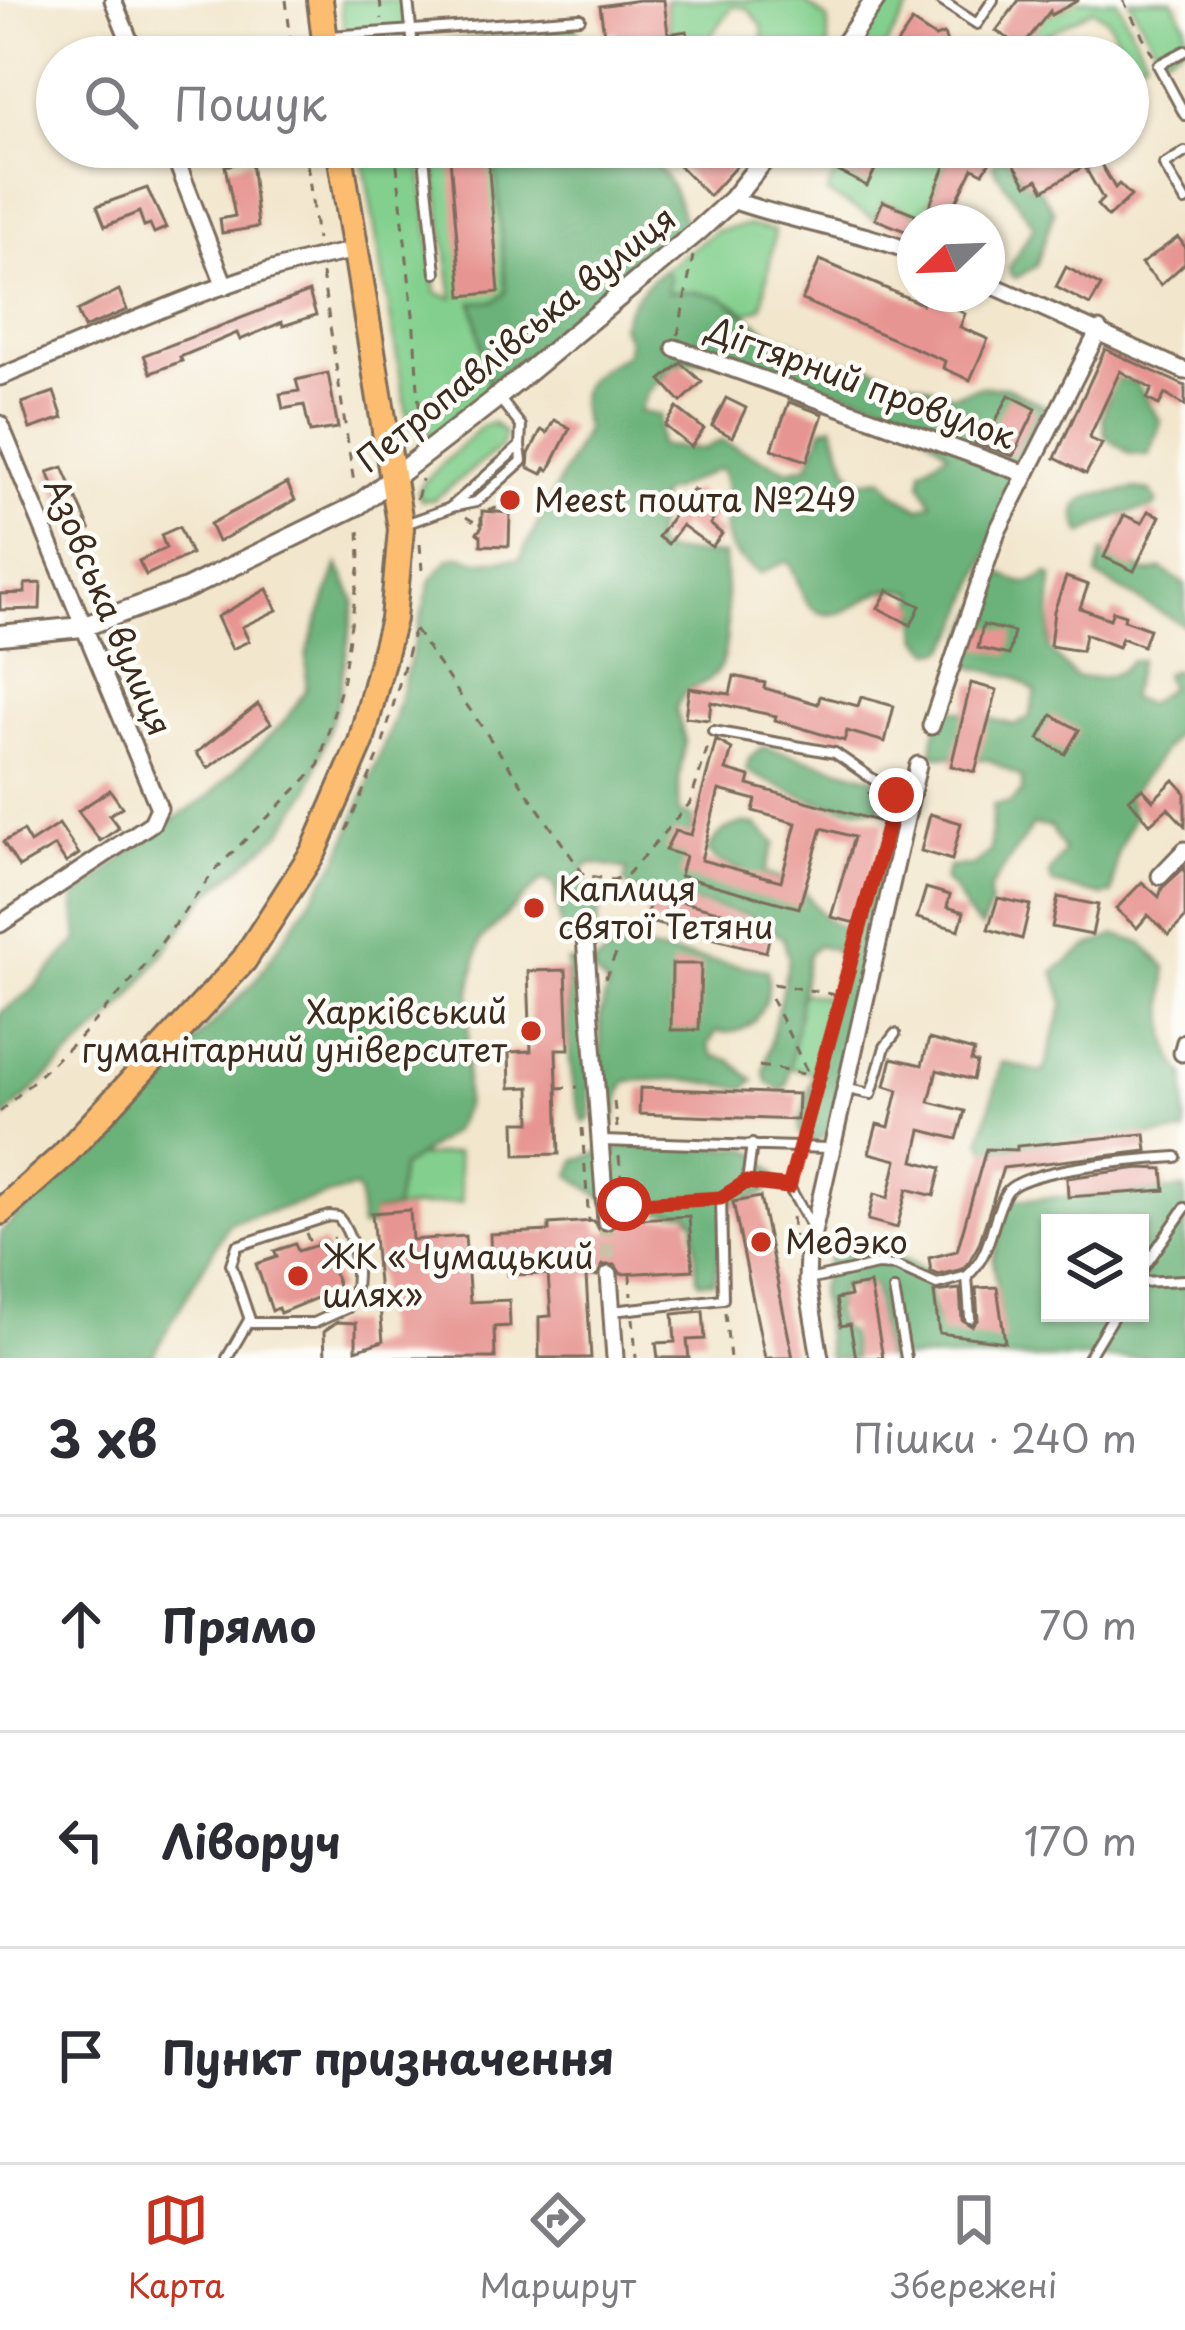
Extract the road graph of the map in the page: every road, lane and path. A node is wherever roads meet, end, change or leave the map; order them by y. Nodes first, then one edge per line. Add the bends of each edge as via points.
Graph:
1 (113, 0) edge
2 (286, 0) edge
3 (320, 0) edge
4 (409, 0) edge
5 (875, 0) edge
6 (940, 0) edge
7 (992, 0) edge
8 (1123, 0) edge
9 (580, 18) dead end
10 (411, 29) junction
11 (128, 36) edge
12 (290, 36) edge
13 (325, 36) edge
14 (376, 36) edge
15 (412, 36) edge
16 (850, 36) edge
17 (1142, 36) edge
18 (1149, 48) edge
19 (1185, 51) edge
20 (1158, 65) junction
21 (1185, 115) edge
22 (1185, 152) edge
23 (179, 168) edge
24 (308, 168) edge
25 (342, 168) edge
26 (397, 168) edge
27 (425, 168) edge
28 (757, 168) edge
29 (732, 200) junction
30 (1185, 201) edge
31 (698, 231) junction
32 (897, 246) edge
33 (353, 250) junction
34 (318, 256) junction
35 (436, 273) dead end
36 (225, 286) junction
37 (1005, 291) edge
38 (1099, 330) junction
39 (675, 348) joint
40 (1185, 371) edge
41 (0, 377) edge
42 (497, 397) junction
43 (0, 424) edge
44 (422, 447) dead end
45 (1026, 474) junction
46 (394, 479) junction
47 (358, 505) junction
48 (482, 511) dead end
49 (507, 511) dead end
50 (401, 526) junction
51 (82, 627) junction
52 (414, 629) dead end
53 (0, 635) edge
54 (931, 726) dead end
55 (713, 730) joint
56 (918, 764) dead end
57 (903, 800) junction
58 (890, 819) dead end
59 (884, 842) dead end
60 (1185, 850) edge
61 (1160, 876) dead end
62 (0, 924) edge
63 (585, 938) dead end
64 (620, 942) dead end
65 (773, 983) dead end
66 (603, 984) dead end
67 (843, 996) junction
68 (771, 998) dead end
69 (895, 1034) dead end
70 (758, 1066) dead end
71 (809, 1075) junction
72 (821, 1077) junction
73 (579, 1087) dead end
74 (557, 1088) dead end
75 (843, 1088) junction
76 (614, 1100) dead end
77 (581, 1109) dead end
78 (0, 1112) edge
79 (599, 1141) junction
80 (618, 1141) junction
81 (752, 1144) junction
82 (799, 1146) junction
83 (829, 1148) junction
84 (1176, 1156) dead end
85 (746, 1182) junction
86 (789, 1187) junction
87 (721, 1198) junction
88 (624, 1204) junction
89 (1185, 1208) edge
90 (0, 1212) edge
91 (625, 1220) dead end
92 (597, 1221) joint
93 (813, 1229) junction
94 (306, 1233) dead end
95 (342, 1234) dead end
96 (796, 1251) dead end
97 (1149, 1260) edge
98 (609, 1275) tunnel mouth
99 (968, 1276) junction
100 (807, 1280) junction
101 (1185, 1280) edge
102 (1149, 1282) edge
103 (894, 1290) dead end
104 (723, 1299) junction
105 (611, 1312) junction
106 (970, 1318) dead end
107 (249, 1321) junction
108 (1110, 1322) edge
109 (227, 1358) edge
110 (615, 1358) edge
111 (730, 1358) edge
112 (820, 1358) edge
113 (906, 1358) edge
114 (1088, 1358) edge

1 - 11 street
2 - 12 path
3 - 13 main road
4 - 10 lane
5 - 16 street
6 - 7 lane via 977,24
8 - 17 path
9 - 10 lane
10 - 14 lane
10 - 15 lane
18 - 20 path
19 - 20 lane
20 - 21 lane
22 - 30 lane via 1164,165
23 - 36 street
24 - 34 path
25 - 33 main road
26 - 44 path
27 - 35 lane
28 - 29 street, Петропавлівська вулиця
29 - 31 street, Петропавлівська вулиця
29 - 32 street
31 - 39 path
31 - 42 street, Петропавлівська вулиця
33 - 34 street
33 - 46 main road
34 - 36 street
34 - 47 path
36 - 41 street
37 - 38 street
38 - 40 street
38 - 45 street
39 - 45 street, Дігтярний провулок
42 - 46 street, Петропавлівська вулиця
42 - 50 lane via 521,426 520,446 450,508
43 - 51 street, Азовська вулиця
45 - 54 street via 997,532
46 - 47 street, Петропавлівська вулиця
46 - 50 main road
47 - 51 street, Петропавлівська вулиця via 186,589
47 - 78 path via 354,609 318,766 215,870 95,1021
48 - 49 path
50 - 90 main road via 393,619 375,694 314,851 244,959 63,1156
51 - 53 street, Петропавлівська вулиця
51 - 62 street, Азовська вулиця via 158,814
52 - 55 path via 584,875 627,875 690,803
55 - 57 lane via 835,753
56 - 57 street
57 - 58 path
57 - 75 street
59 - 67 path
60 - 61 street
63 - 79 street
64 - 66 path
65 - 67 path
67 - 72 path
68 - 71 path
69 - 75 lane via 871,1094
70 - 71 path
71 - 72 path
72 - 82 path
73 - 74 path
75 - 83 street
76 - 80 path
77 - 92 path
79 - 80 lane
79 - 92 street
80 - 81 lane
80 - 88 path
81 - 82 lane
81 - 85 lane
82 - 83 lane
82 - 86 path
83 - 93 street
84 - 99 lane via 1015,1183 985,1257
85 - 86 lane
85 - 87 lane
86 - 93 lane
86 - 96 path
87 - 88 path
87 - 104 lane
88 - 91 path
89 - 97 lane
93 - 100 street
94 - 95 path via 311,1246
98 - 105 street
99 - 100 lane via 938,1284 877,1265
99 - 106 lane
100 - 112 street
101 - 102 lane
103 - 113 lane
104 - 105 lane
104 - 111 path
105 - 110 street
107 - 107 lane via 231,1264 237,1246 338,1217 350,1234 356,1288 347,1308 314,1323
107 - 109 lane
108 - 114 lane

